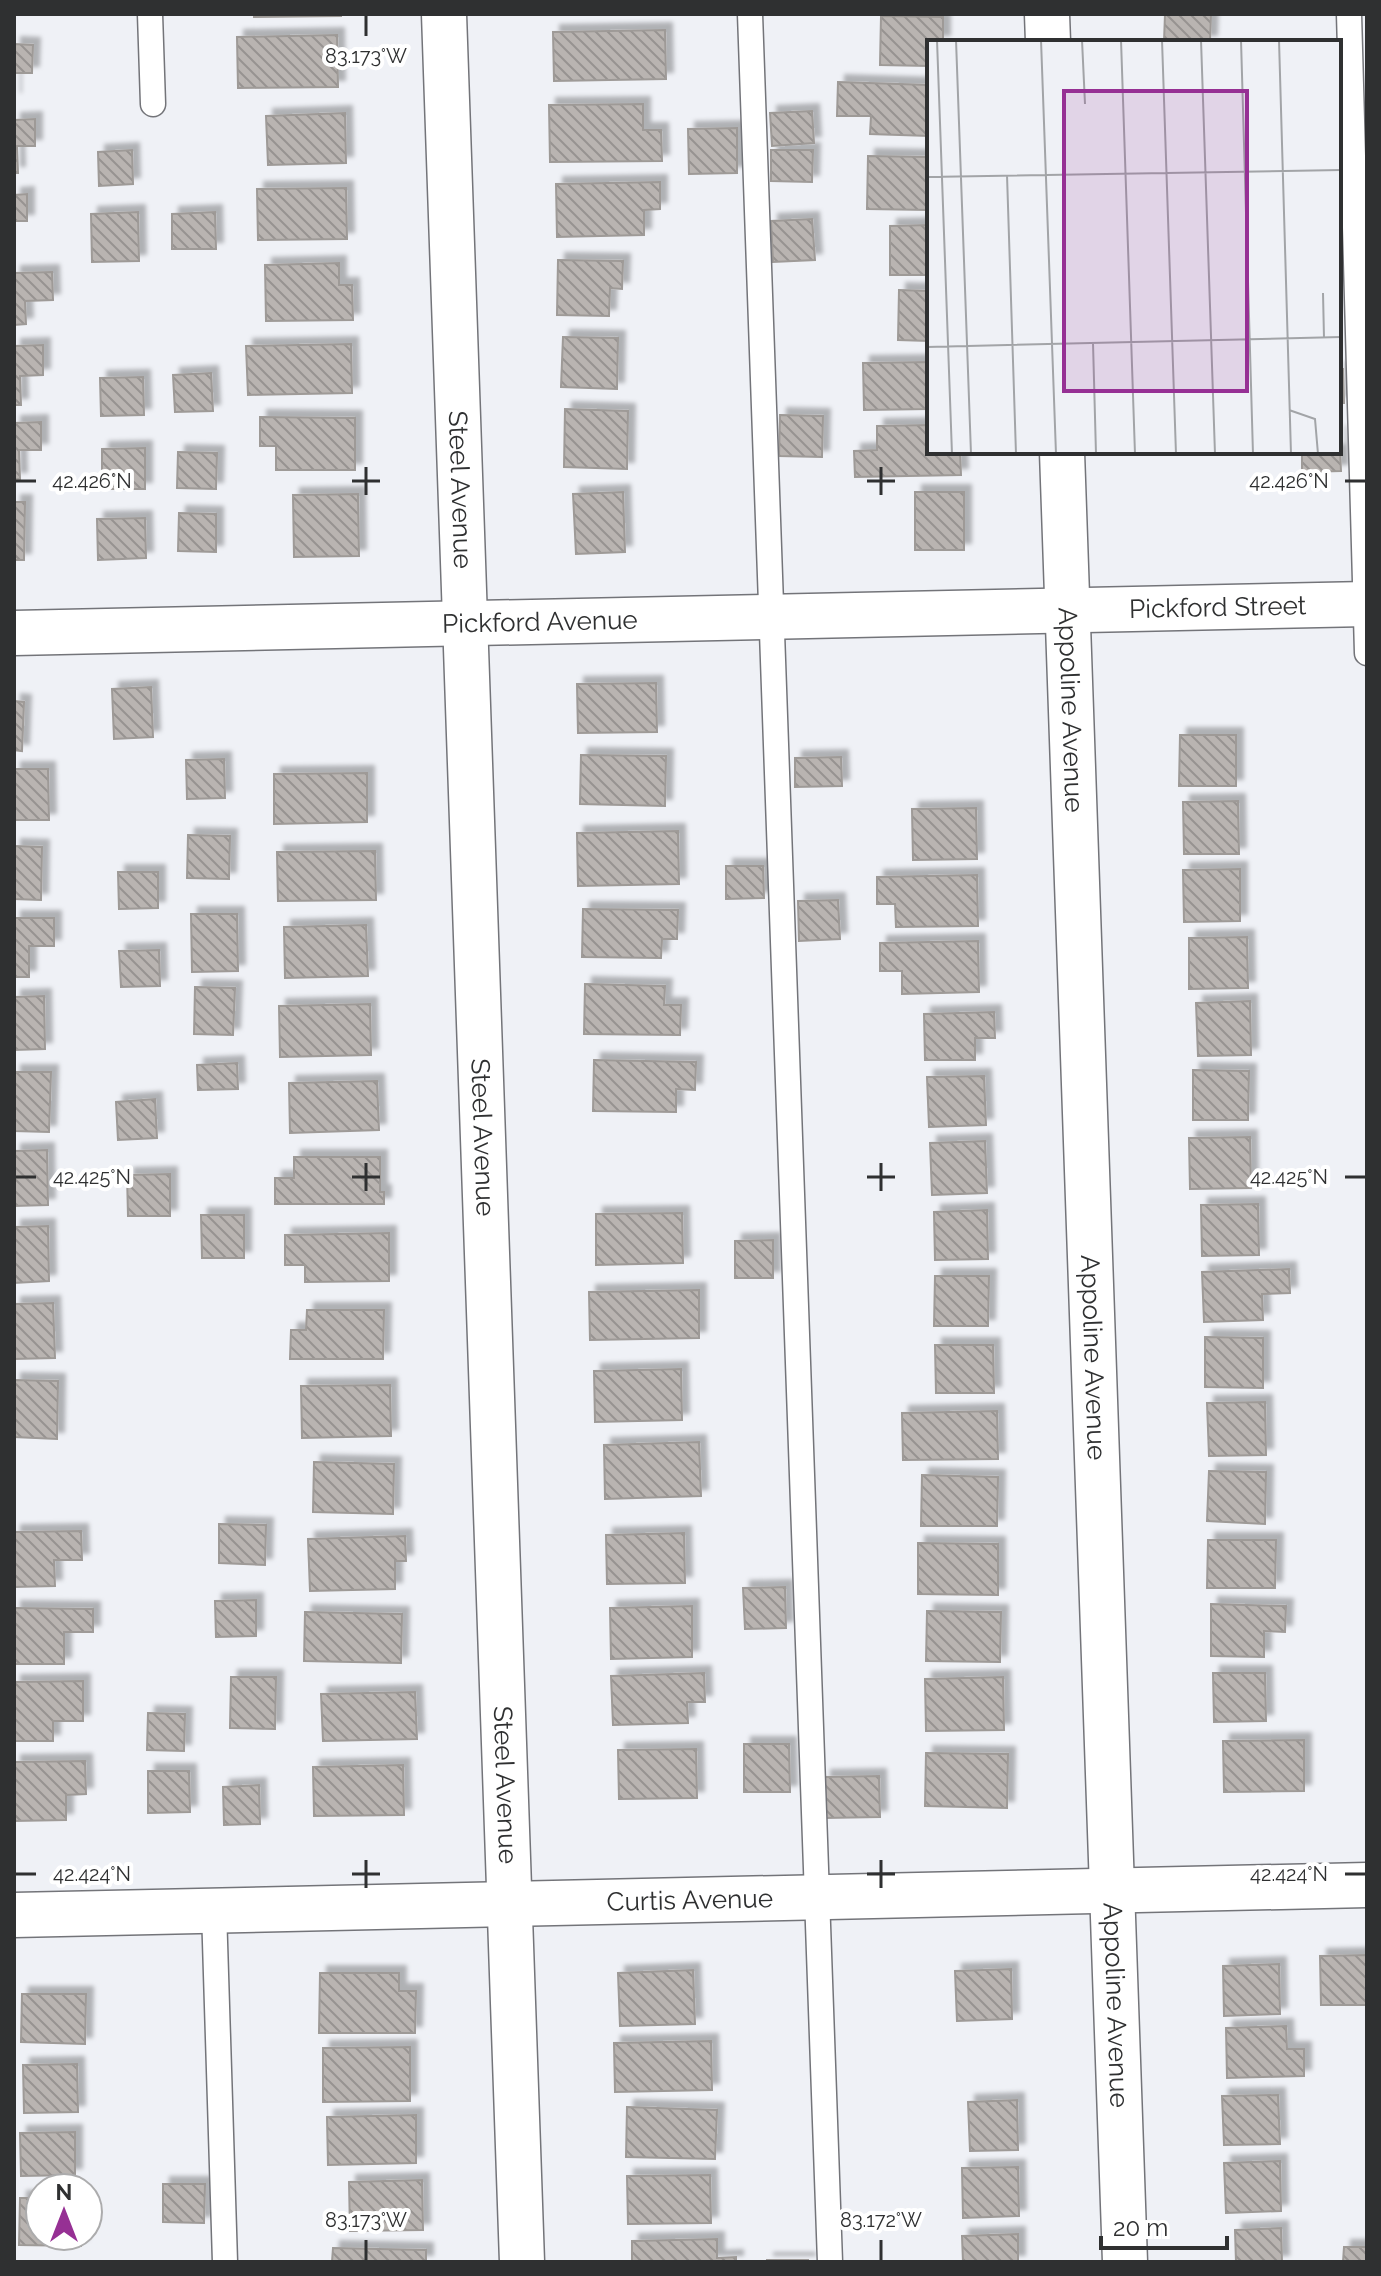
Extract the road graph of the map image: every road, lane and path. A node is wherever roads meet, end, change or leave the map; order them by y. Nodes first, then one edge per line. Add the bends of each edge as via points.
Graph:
1 (150, 14) edge
2 (444, 14) edge
3 (750, 14) edge
4 (1047, 14) edge
5 (1349, 14) edge
6 (1048, 40) edge
7 (153, 104) dead end
8 (1062, 454) edge
9 (1366, 604) edge
10 (1068, 611) junction
11 (771, 617) junction
12 (465, 623) junction
13 (14, 633) edge
14 (1367, 653) edge
15 (1367, 1885) edge
16 (1113, 1889) junction
17 (816, 1896) junction
18 (510, 1903) junction
19 (214, 1910) junction
20 (14, 1915) edge
21 (225, 2262) edge
22 (522, 2262) edge
23 (830, 2262) edge
24 (1125, 2262) edge

1 - 7 lane
2 - 12 street, Steel Avenue
3 - 11 lane
4 - 6 street
5 - 9 lane
8 - 10 street, Appoline Avenue
9 - 10 street, Pickford Street
9 - 14 lane
10 - 11 street, Pickford Avenue
10 - 16 street, Appoline Avenue
11 - 12 street, Pickford Avenue
11 - 17 lane
12 - 13 street, Pickford Avenue
12 - 18 street, Steel Avenue
15 - 16 street, Curtis Avenue
16 - 17 street, Curtis Avenue
16 - 24 street, Appoline Avenue
17 - 18 street, Curtis Avenue
17 - 23 lane
18 - 19 street, Curtis Avenue
18 - 22 street, Steel Avenue
19 - 20 street, Curtis Avenue
19 - 21 lane

